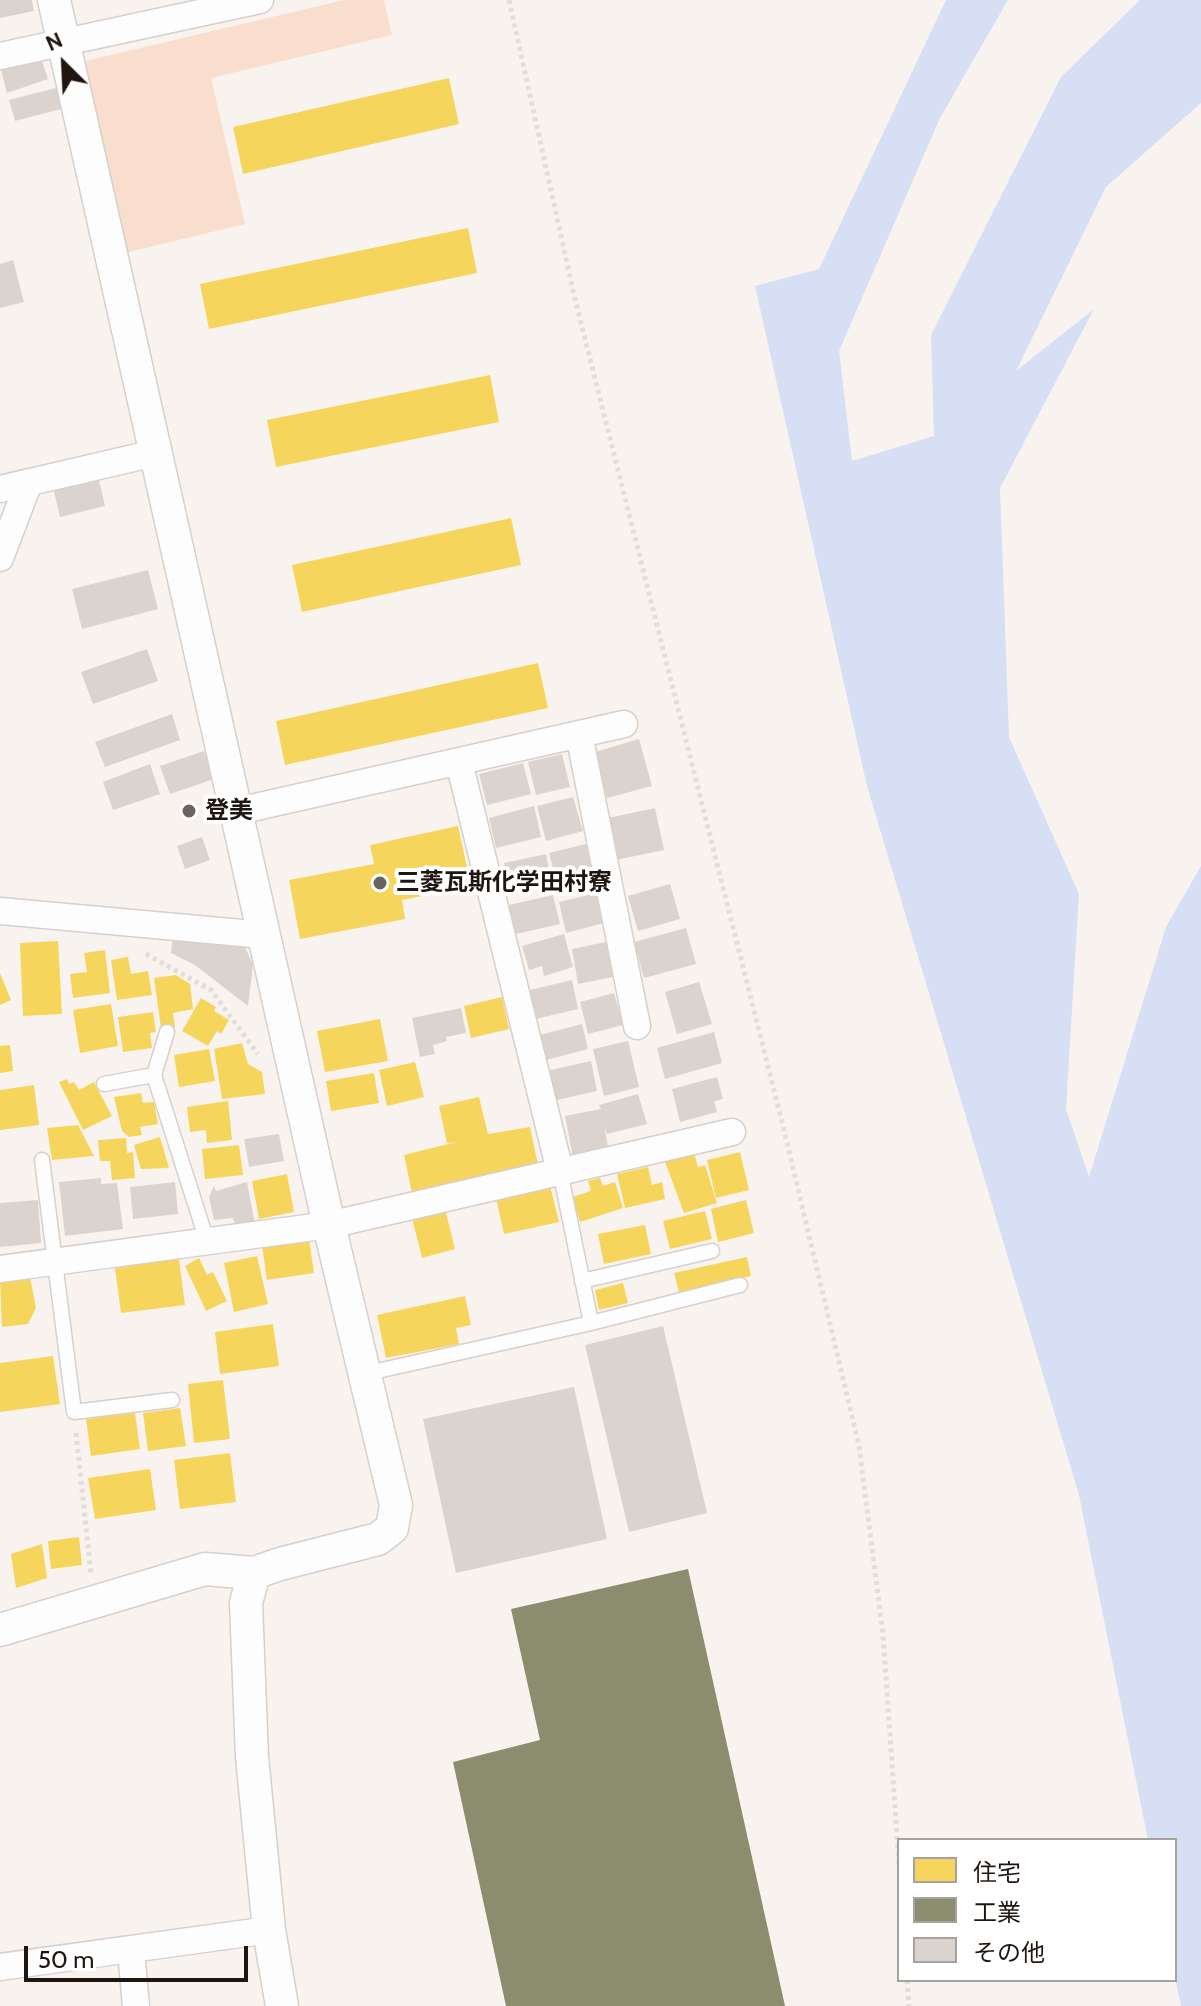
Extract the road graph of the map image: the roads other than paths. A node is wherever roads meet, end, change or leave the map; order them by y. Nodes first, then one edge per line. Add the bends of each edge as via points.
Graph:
1 (54, 0) edge
2 (260, 0) edge
3 (63, 43) junction
4 (0, 56) edge
5 (155, 453) junction
6 (29, 482) junction
7 (0, 489) edge
8 (0, 558) edge
9 (624, 724) dead end
10 (579, 734) junction
11 (459, 762) junction
12 (238, 811) junction
13 (0, 911) edge
14 (264, 935) junction
15 (637, 1026) dead end
16 (167, 1032) dead end
17 (154, 1075) junction
18 (104, 1084) dead end
19 (732, 1132) dead end
20 (42, 1160) dead end
21 (560, 1171) junction
22 (329, 1225) junction
23 (207, 1241) junction
24 (712, 1251) dead end
25 (54, 1262) junction
26 (0, 1269) edge
27 (582, 1281) junction
28 (740, 1285) dead end
29 (591, 1323) junction
30 (364, 1374) junction
31 (172, 1400) dead end
32 (254, 1573) junction
33 (0, 1630) edge
34 (269, 1930) junction
35 (131, 1950) junction
36 (0, 1967) edge
37 (136, 2006) edge
38 (282, 2006) edge

1 - 3 street
2 - 3 street
3 - 4 street
3 - 5 street
5 - 6 street
5 - 12 street
6 - 7 street
6 - 8 street
9 - 10 street
10 - 11 street
10 - 15 street
11 - 12 street
11 - 21 street
12 - 14 street
13 - 14 street
14 - 22 street
16 - 17 lane
17 - 18 lane
17 - 23 lane
19 - 21 street
20 - 25 lane
21 - 22 street
21 - 27 lane
22 - 23 street
22 - 30 street
23 - 25 street
24 - 27 lane
25 - 26 street
25 - 31 lane via 74,1412
27 - 29 lane
28 - 29 lane
29 - 30 lane
30 - 32 street via 396,1505 392,1528 378,1539
32 - 33 street via 205,1569
32 - 34 street via 246,1603 252,1757
34 - 35 street
34 - 38 street
35 - 36 street
35 - 37 street

